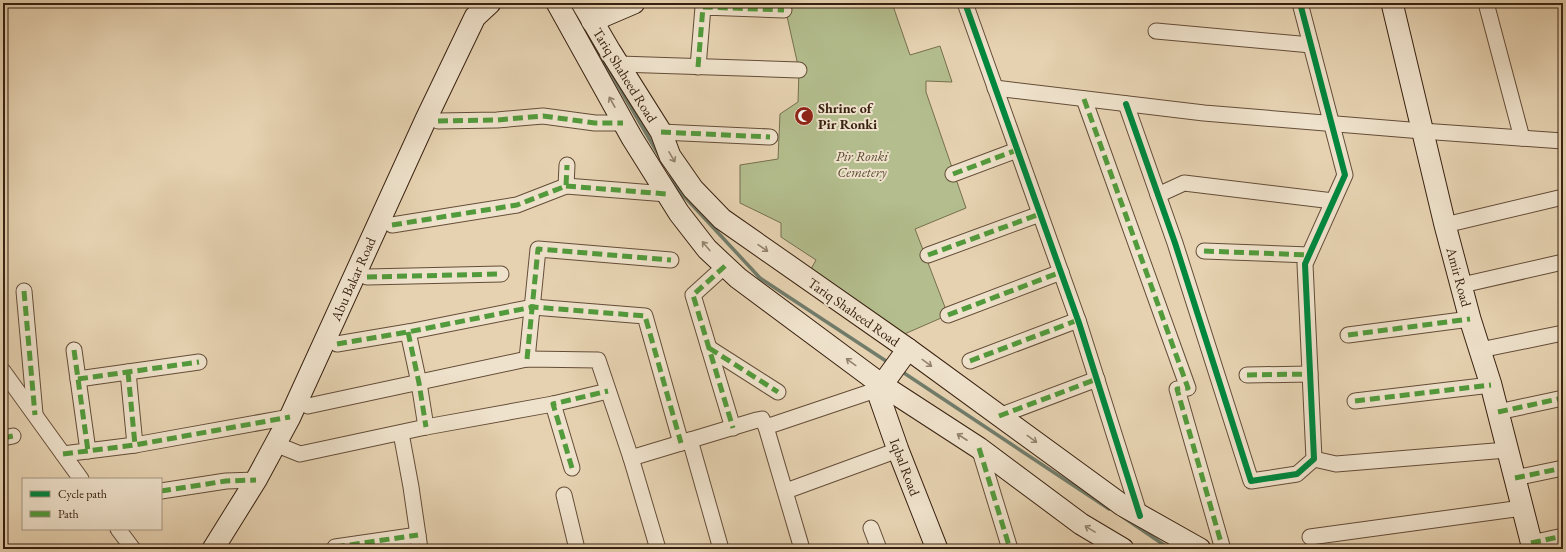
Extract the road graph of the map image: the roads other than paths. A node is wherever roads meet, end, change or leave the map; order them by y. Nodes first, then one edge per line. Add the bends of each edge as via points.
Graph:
1 (557, 3) edge
2 (582, 3) edge
3 (634, 3) edge
4 (965, 3) edge
5 (1300, 3) edge
6 (1392, 3) edge
7 (1486, 3) edge
8 (488, 4) edge
9 (784, 10) dead end
10 (592, 21) junction
11 (1156, 31) dead end
12 (1311, 45) junction
13 (618, 64) junction
14 (698, 67) junction
15 (799, 70) dead end
16 (995, 88) junction
17 (1084, 99) junction
18 (1126, 104) junction
19 (438, 121) junction
20 (623, 123) junction
21 (1332, 124) junction
22 (661, 132) junction
23 (1422, 132) junction
24 (770, 137) dead end
25 (1522, 138) junction
26 (1563, 141) edge
27 (1017, 150) junction
28 (567, 165) dead end
29 (953, 174) dead end
30 (566, 186) junction
31 (667, 194) junction
32 (1158, 195) junction
33 (1563, 197) edge
34 (1333, 201) junction
35 (1040, 214) junction
36 (392, 225) junction
37 (1445, 225) junction
38 (1204, 251) dead end
39 (928, 255) dead end
40 (1309, 255) junction
41 (671, 260) dead end
42 (1563, 262) edge
43 (725, 266) junction
44 (1061, 272) junction
45 (501, 274) dead end
46 (367, 277) junction
47 (1462, 285) junction
48 (24, 291) dead end
49 (533, 307) junction
50 (948, 315) dead end
51 (1470, 319) junction
52 (1078, 320) junction
53 (408, 332) junction
54 (1563, 333) edge
55 (1348, 336) dead end
56 (336, 344) junction
57 (709, 348) junction
58 (74, 350) dead end
59 (1480, 350) junction
60 (906, 351) junction
61 (527, 359) junction
62 (970, 361) dead end
63 (199, 362) dead end
64 (3, 371) edge
65 (128, 372) junction
66 (1310, 374) junction
67 (1247, 375) dead end
68 (78, 379) junction
69 (1097, 379) junction
70 (419, 383) junction
71 (882, 385) junction
72 (1491, 385) junction
73 (608, 391) junction
74 (778, 392) dead end
75 (1563, 398) edge
76 (1355, 401) dead end
77 (553, 404) junction
78 (308, 406) junction
79 (1498, 412) junction
80 (35, 415) junction
81 (1000, 416) junction
82 (290, 417) junction
83 (426, 427) junction
84 (766, 427) junction
85 (733, 428) junction
86 (401, 433) junction
87 (686, 442) junction
88 (136, 445) junction
89 (280, 447) junction
90 (979, 448) junction
91 (898, 450) junction
92 (1507, 450) junction
93 (88, 451) junction
94 (63, 454) junction
95 (631, 458) junction
96 (1314, 459) junction
97 (572, 468) dead end
98 (1563, 468) edge
99 (80, 478) edge
100 (1515, 478) junction
101 (256, 480) junction
102 (162, 491) edge
103 (786, 491) junction
104 (564, 495) dead end
105 (1522, 508) junction
106 (1140, 516) junction
107 (871, 528) dead end
108 (119, 530) edge
109 (1563, 536) edge
110 (1310, 537) dead end
111 (419, 542) edge
112 (1532, 546) edge
113 (133, 549) edge
114 (213, 549) edge
115 (226, 549) edge
116 (335, 549) edge
117 (577, 549) edge
118 (658, 549) edge
119 (721, 549) edge
120 (802, 549) edge
121 (879, 549) edge
122 (937, 549) edge
123 (1010, 549) edge
124 (1123, 549) edge
125 (1200, 549) edge
126 (1220, 549) edge

20 -> 1 main road, Tariq Shaheed Road
2 - 10 main road, Tariq Shaheed Road
3 - 10 main road
4 - 16 street
5 - 12 street
6 - 23 main road, Amir Road
7 - 25 street
8 - 19 main road, Abu Bakar Road via 484,23
8 - 82 main road, Abu Bakar Road via 475,17 449,71
9 - 14 street via 702,7
10 - 13 main road, Tariq Shaheed Road
11 - 12 street
12 - 21 street
13 - 14 street
13 - 22 main road, Tariq Shaheed Road
14 - 15 street
16 - 17 street
16 - 27 street
17 - 18 street
17 - 126 street via 1188,388 1177,389 1222,546
18 - 21 street
18 - 32 street
19 - 20 street via 543,116 587,122
19 - 36 main road, Abu Bakar Road
20 - 31 main road, Tariq Shaheed Road
21 - 23 street
21 - 34 street via 1345,174
22 - 24 street
22 -> 60 main road, Tariq Shaheed Road via 670,156 693,189 722,219
23 - 25 street
23 - 37 main road, Amir Road
25 - 26 street
27 - 29 street
27 - 35 street
28 - 30 street
30 - 31 street
30 - 36 street via 518,205
43 -> 31 main road, Tariq Shaheed Road via 707,249
32 - 34 street via 1184,183
32 - 96 street via 1251,481 1297,474
33 - 37 street
34 - 40 street
35 - 39 street
35 - 44 street
36 - 46 main road, Abu Bakar Road
37 - 47 main road, Amir Road
38 - 40 street
40 - 66 street via 1305,264
41 - 49 street via 538,249
42 - 47 street
43 - 57 street via 693,295
71 -> 43 main road, Tariq Shaheed Road
44 - 50 street
44 - 52 street
45 - 46 street
46 - 56 main road, Abu Bakar Road
47 - 51 main road, Amir Road
48 - 80 street
49 - 53 street
49 - 61 street
49 - 87 street via 645,316
51 - 55 street
51 - 59 main road, Amir Road
52 - 62 street
52 - 69 street
53 - 56 street
53 - 70 street
54 - 59 street
56 - 78 main road, Abu Bakar Road
57 - 74 street
57 - 85 street
58 - 68 street
59 - 72 main road, Amir Road
60 - 71 main road
60 -> 81 main road, Tariq Shaheed Road
61 - 70 street
61 - 73 street via 598,360
63 - 65 street
64 - 80 street
65 - 68 street
65 - 88 street
66 - 67 street
66 - 96 street
68 - 93 street
69 - 81 street
69 - 106 street
70 - 78 street
70 - 83 street
71 - 84 street
90 -> 71 main road, Tariq Shaheed Road
71 - 91 main road, Iqbal Road via 878,393
72 - 76 street
72 - 79 main road, Amir Road
73 - 77 street
73 - 95 street
75 - 79 street
77 - 83 street
77 - 97 street
78 - 89 main road, Abu Bakar Road
79 - 92 main road, Amir Road
80 - 94 street
81 -> 106 main road, Tariq Shaheed Road
82 - 88 street
82 - 89 main road, Abu Bakar Road
83 - 86 street
84 - 85 street via 762,419
84 - 103 street
85 - 87 street
86 - 89 street via 300,454
86 - 111 street
87 - 95 street
87 - 119 street
88 - 93 street
89 - 101 main road, Abu Bakar Road
89 - 115 main road, Abu Bakar Road
90 - 123 street
124 -> 90 main road, Tariq Shaheed Road via 1081,524
91 - 103 street
91 - 122 main road, Iqbal Road
92 - 96 street via 1336,464
92 - 100 main road, Amir Road
93 - 94 street
94 - 99 street
95 - 118 street
98 - 100 street
100 - 105 main road, Amir Road
101 - 102 street via 226,481
101 - 114 main road, Abu Bakar Road
103 - 120 street
104 - 117 street
105 - 110 street
105 - 112 main road, Amir Road
106 - 125 main road, Tariq Shaheed Road
107 - 121 street
108 - 113 street
109 - 112 street
111 - 116 street

